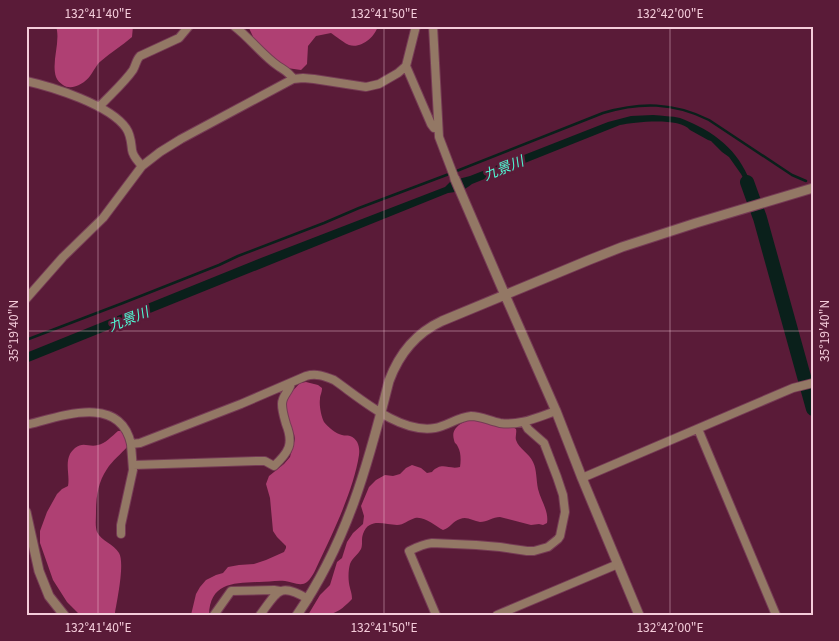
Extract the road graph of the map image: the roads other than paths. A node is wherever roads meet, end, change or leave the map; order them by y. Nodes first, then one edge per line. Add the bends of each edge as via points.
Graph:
1 (190, 26) edge
2 (234, 26) edge
3 (416, 26) edge
4 (433, 26) edge
5 (406, 66) junction
6 (293, 79) junction
7 (26, 81) edge
8 (100, 107) junction
9 (438, 128) junction
10 (142, 166) junction
11 (454, 174) joint
12 (813, 188) edge
13 (505, 295) junction
14 (26, 299) edge
15 (291, 383) junction
16 (812, 383) edge
17 (556, 411) junction
18 (381, 413) junction
19 (524, 422) junction
20 (26, 425) edge
21 (698, 429) junction
22 (132, 444) junction
23 (133, 465) junction
24 (582, 478) junction
25 (26, 512) edge
26 (121, 534) dead end
27 (618, 564) junction
28 (280, 591) junction
29 (308, 599) junction
30 (64, 615) edge
31 (214, 615) edge
32 (260, 615) edge
33 (297, 615) edge
34 (436, 615) edge
35 (497, 615) edge
36 (639, 615) edge
37 (776, 615) edge

1 - 8 street via 179,38 140,56
2 - 6 street
3 - 5 street
4 - 9 street
5 - 6 street via 371,87
5 - 9 street via 431,124
6 - 10 street via 181,139
7 - 8 street via 48,86
8 - 10 street via 127,129 133,154
9 - 11 street
10 - 14 street via 103,218
11 - 13 street
12 - 13 street via 653,236
13 - 17 street
13 - 18 street via 434,325 417,336 394,369
15 - 18 street via 310,375 326,376
15 - 22 street
15 - 23 street via 282,402 290,445 274,466 264,461
16 - 21 street
17 - 19 street
17 - 24 street
18 - 19 street via 415,428 433,428 469,416 499,423
18 - 29 street via 352,510
19 - 34 street via 544,443 563,495 565,512 560,536 548,546 534,551 432,543 409,551
20 - 22 street via 80,412 101,413 122,425
21 - 24 street
21 - 37 street
22 - 23 street
23 - 26 street
24 - 27 street
25 - 30 street via 39,571 49,596
27 - 35 street
27 - 36 street
28 - 29 street via 292,590
28 - 31 street via 231,591
28 - 32 street
29 - 33 street

